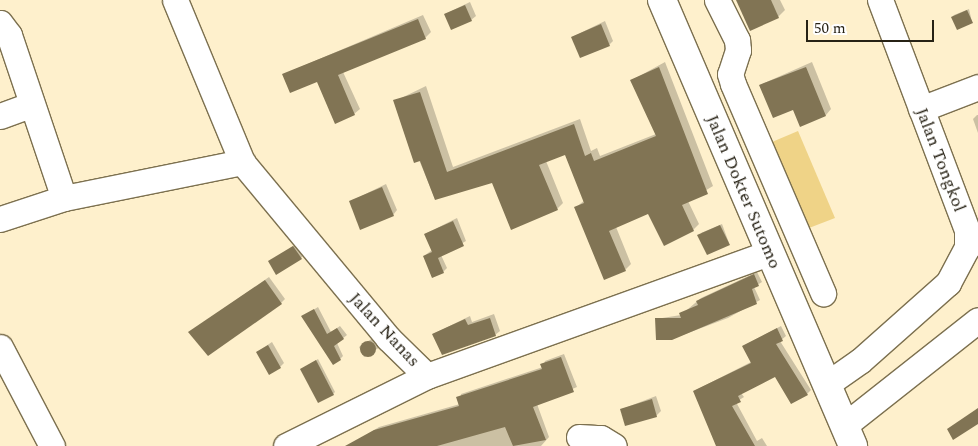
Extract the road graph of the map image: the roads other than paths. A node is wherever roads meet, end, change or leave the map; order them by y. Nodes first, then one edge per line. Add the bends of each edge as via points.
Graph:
1 (176, 0) edge
2 (662, 0) edge
3 (717, 0) edge
4 (880, 0) edge
5 (0, 23) edge
6 (978, 87) edge
7 (30, 105) junction
8 (921, 108) junction
9 (0, 116) edge
10 (242, 162) junction
11 (64, 198) junction
12 (0, 219) edge
13 (769, 253) junction
14 (823, 293) dead end
15 (978, 320) edge
16 (0, 347) edge
17 (427, 376) junction
18 (840, 415) edge
19 (579, 437) dead end
20 (298, 443) edge
21 (52, 446) edge
22 (614, 446) edge

1 - 10 street, Jalan Nanas
2 - 13 highway, Jalan Dokter Sutomo
3 - 14 street via 737,40 738,50 730,74 733,84
4 - 8 street, Jalan Tongkol
5 - 7 street via 9,35
6 - 8 street
7 - 9 street
7 - 11 street
8 - 18 street, Jalan Tongkol via 967,230 967,248 948,283 860,361
10 - 11 street
10 - 17 street, Jalan Nanas via 388,338
11 - 12 street
13 - 17 street, Jalan Nanas
13 - 18 highway, Jalan Dokter Sutomo
15 - 18 street
16 - 21 street
17 - 20 street
19 - 22 street via 601,438

